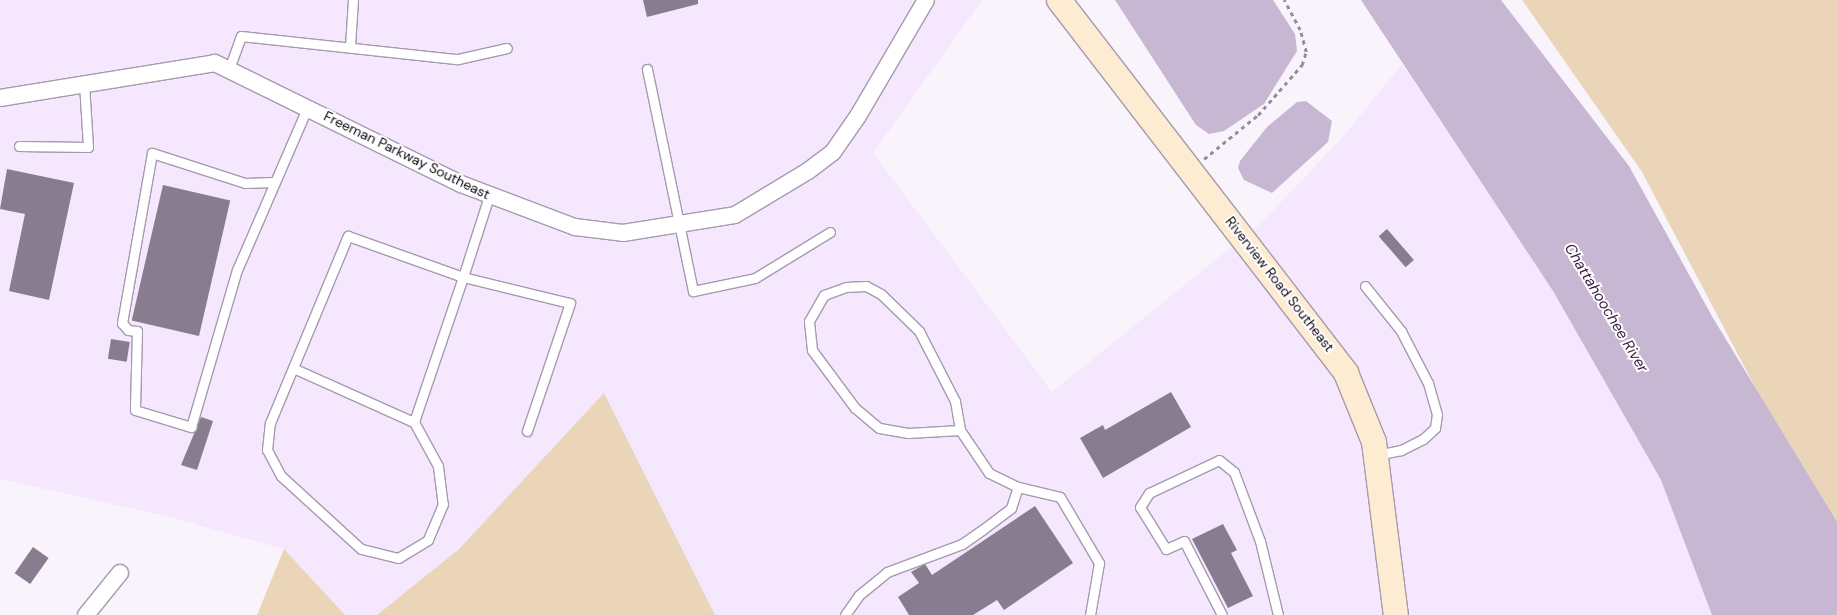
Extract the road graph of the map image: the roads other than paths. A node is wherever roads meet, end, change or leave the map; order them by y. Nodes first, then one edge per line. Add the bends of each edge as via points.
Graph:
1 (353, 0) edge
2 (926, 0) edge
3 (1059, 0) edge
4 (350, 46) junction
5 (507, 48) dead end
6 (229, 69) junction
7 (647, 69) dead end
8 (84, 83) junction
9 (0, 98) edge
10 (308, 106) junction
11 (19, 146) dead end
12 (274, 182) junction
13 (489, 196) junction
14 (678, 223) junction
15 (830, 232) dead end
16 (463, 277) junction
17 (1365, 286) dead end
18 (293, 368) junction
19 (414, 422) junction
20 (960, 430) junction
21 (527, 431) dead end
22 (1376, 455) junction
23 (1018, 487) junction
24 (120, 573) dead end
25 (86, 615) edge
26 (844, 615) edge
27 (1090, 615) edge
28 (1222, 615) edge
29 (1278, 615) edge
30 (1396, 615) edge

1 - 4 lane
2 - 14 street, Freeman Parkway Southeast via 882,79 833,152 778,192 735,215
3 - 22 street, Riverview Road Southeast via 1346,373 1363,408
4 - 5 lane via 458,59
4 - 6 lane via 241,36
6 - 8 street, Freeman Parkway Southeast via 215,63 187,65
6 - 10 street, Freeman Parkway Southeast
7 - 14 lane
8 - 9 street, Freeman Parkway Southeast
8 - 11 lane via 88,148
10 - 12 lane
10 - 13 street, Freeman Parkway Southeast
12 - 12 lane via 237,270 191,427 135,410 137,331 128,330 122,323 152,152 244,183
13 - 14 street, Freeman Parkway Southeast via 575,227 624,233
13 - 16 lane
14 - 15 lane via 693,291 755,278
16 - 18 lane via 348,236
16 - 19 lane
16 - 21 lane via 570,303
17 - 22 lane via 1400,331 1428,383 1437,414 1435,428 1423,439 1401,450
18 - 19 lane
18 - 19 lane via 270,423 267,450 281,476 361,549 398,558 428,540 443,504 438,466
20 - 20 lane via 954,401 920,331 866,286 846,286 824,295 809,321 812,350 855,408 878,428 908,433
20 - 23 lane via 989,473
22 - 30 street, Riverview Road Southeast
23 - 26 lane via 1011,508 982,530 962,544 887,572 859,595
23 - 27 lane via 1060,498 1094,549 1099,563
24 - 25 street
28 - 29 lane via 1184,541 1166,549 1140,507 1149,493 1219,460 1234,472 1260,541

